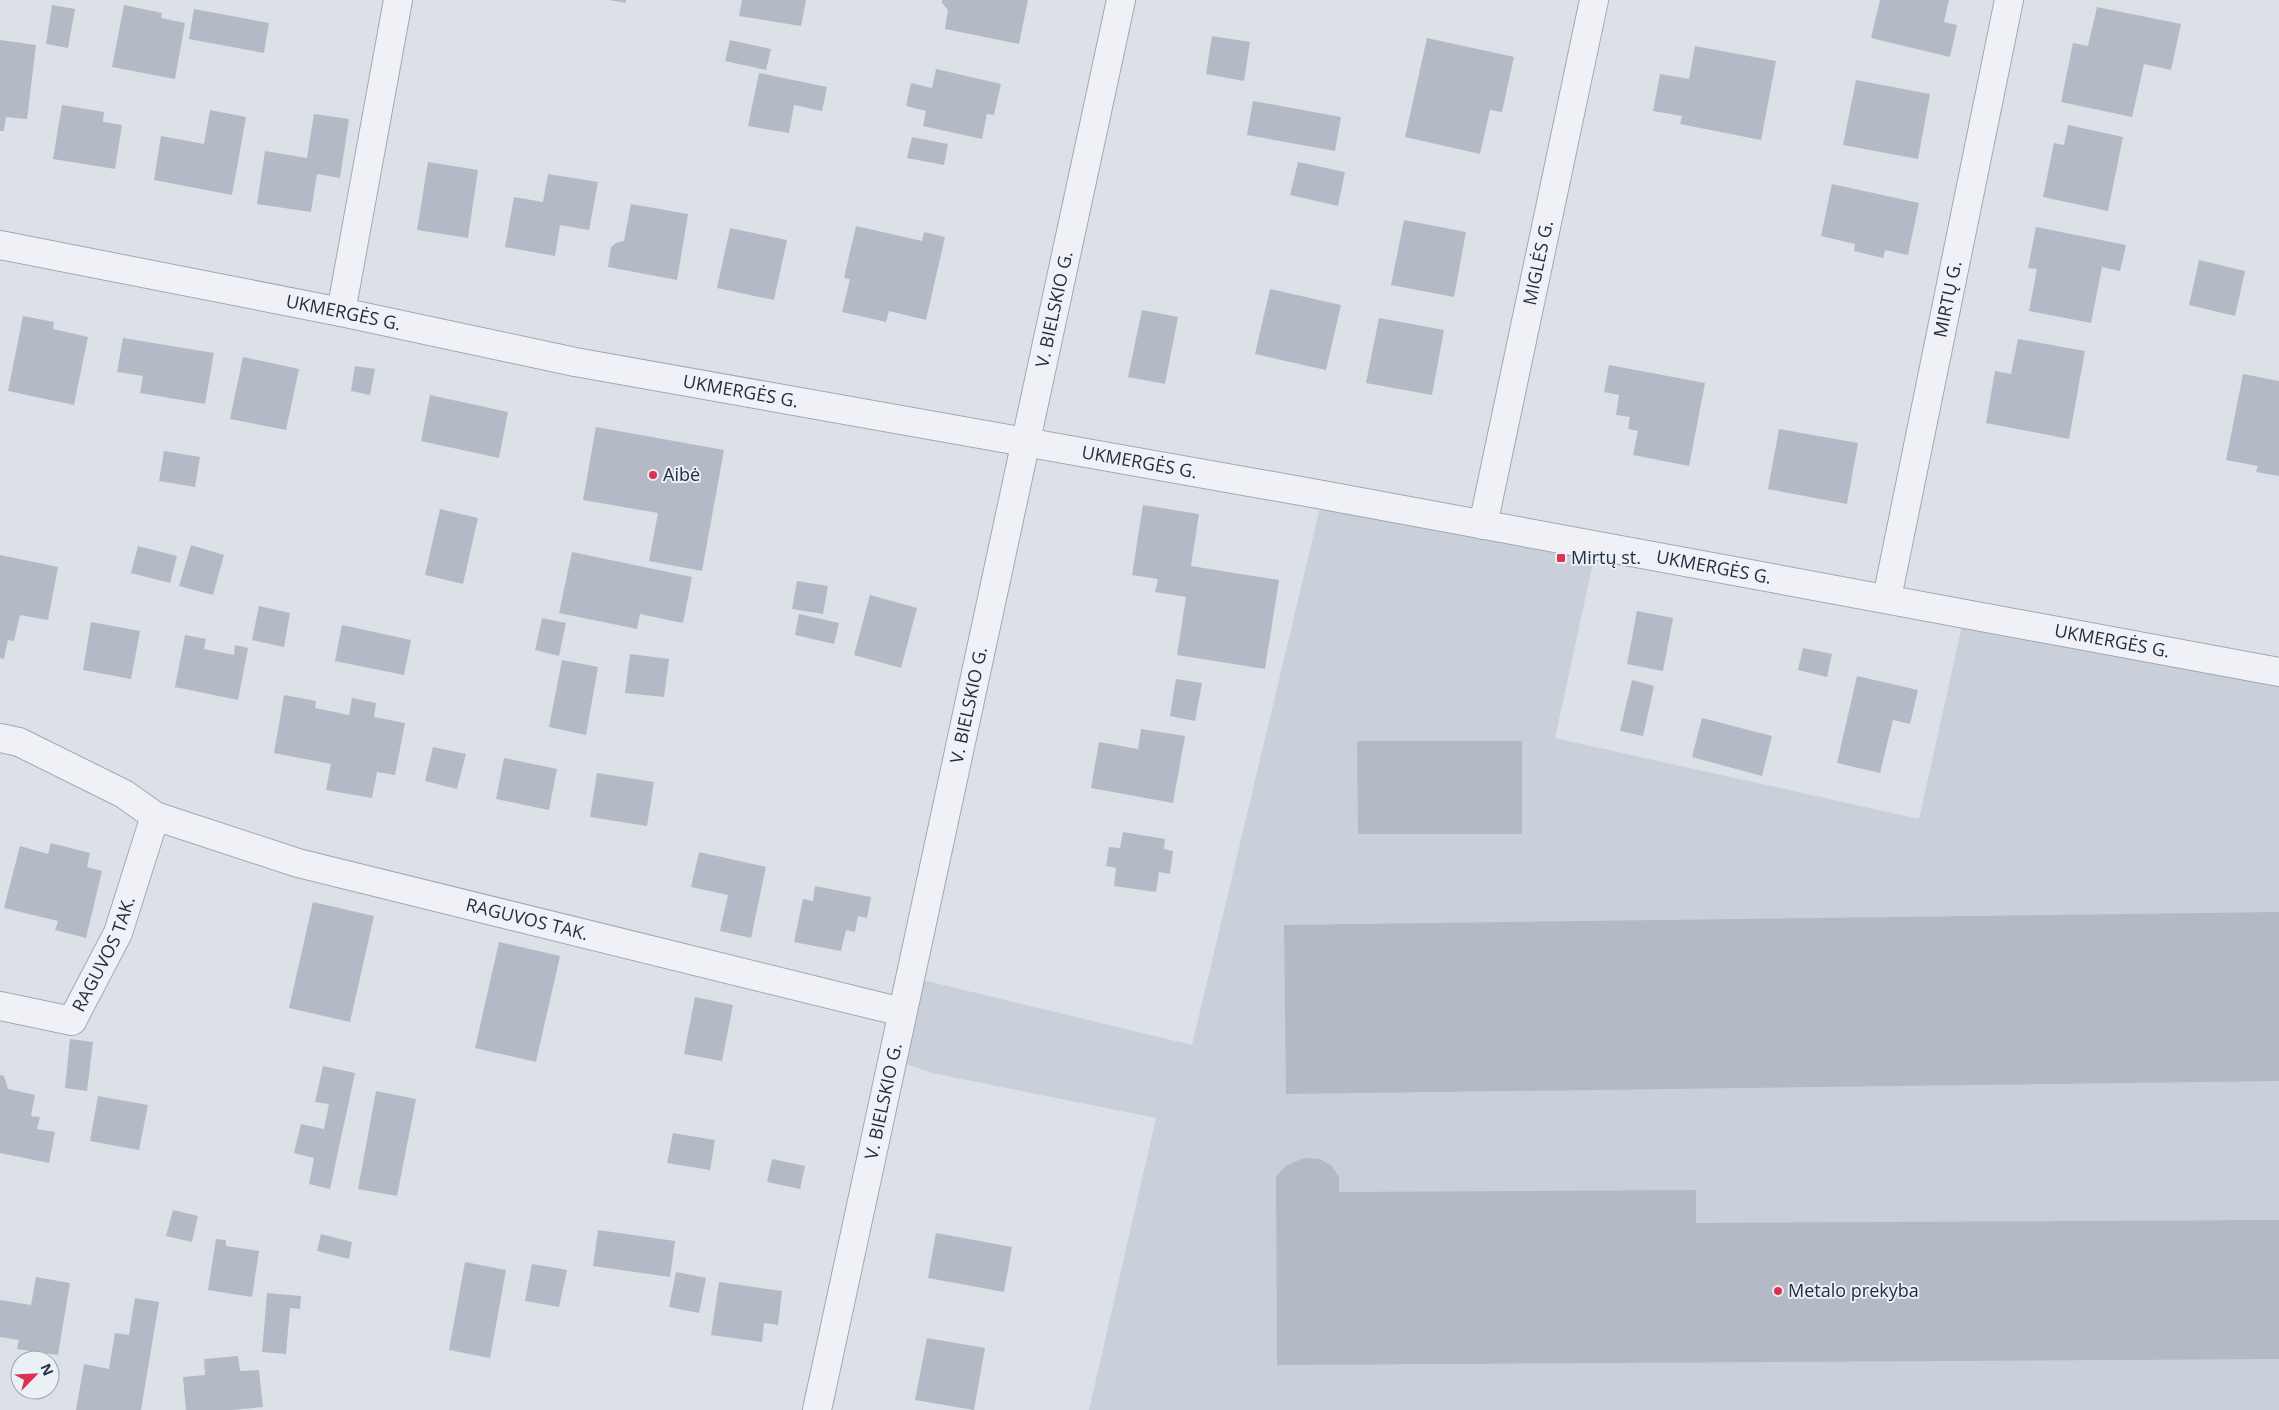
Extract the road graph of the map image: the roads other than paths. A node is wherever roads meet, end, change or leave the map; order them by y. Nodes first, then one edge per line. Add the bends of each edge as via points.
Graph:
1 (398, 0) edge
2 (1121, 0) edge
3 (1594, 0) edge
4 (2009, 0) edge
5 (0, 245) edge
6 (341, 312) junction
7 (1026, 441) junction
8 (1483, 526) junction
9 (1886, 598) junction
10 (2279, 672) edge
11 (0, 738) edge
12 (155, 816) junction
13 (0, 1006) edge
14 (902, 1012) junction
15 (817, 1410) edge

1 - 6 street
2 - 7 street, V. BIELSKIO G.
3 - 8 street, MIGLĖS G.
4 - 9 street, MIRTŲ G.
5 - 6 street, UKMERGĖS G.
6 - 7 street, UKMERGĖS G. via 575,362
7 - 8 street, UKMERGĖS G.
7 - 14 street, V. BIELSKIO G.
8 - 9 street, UKMERGĖS G.
9 - 10 street, UKMERGĖS G.
11 - 12 street, RAGUVOS TAK. via 19,742 124,794
12 - 13 street, RAGUVOS TAK. via 118,933 72,1021
12 - 14 street, RAGUVOS TAK. via 298,863
14 - 15 street, V. BIELSKIO G.

